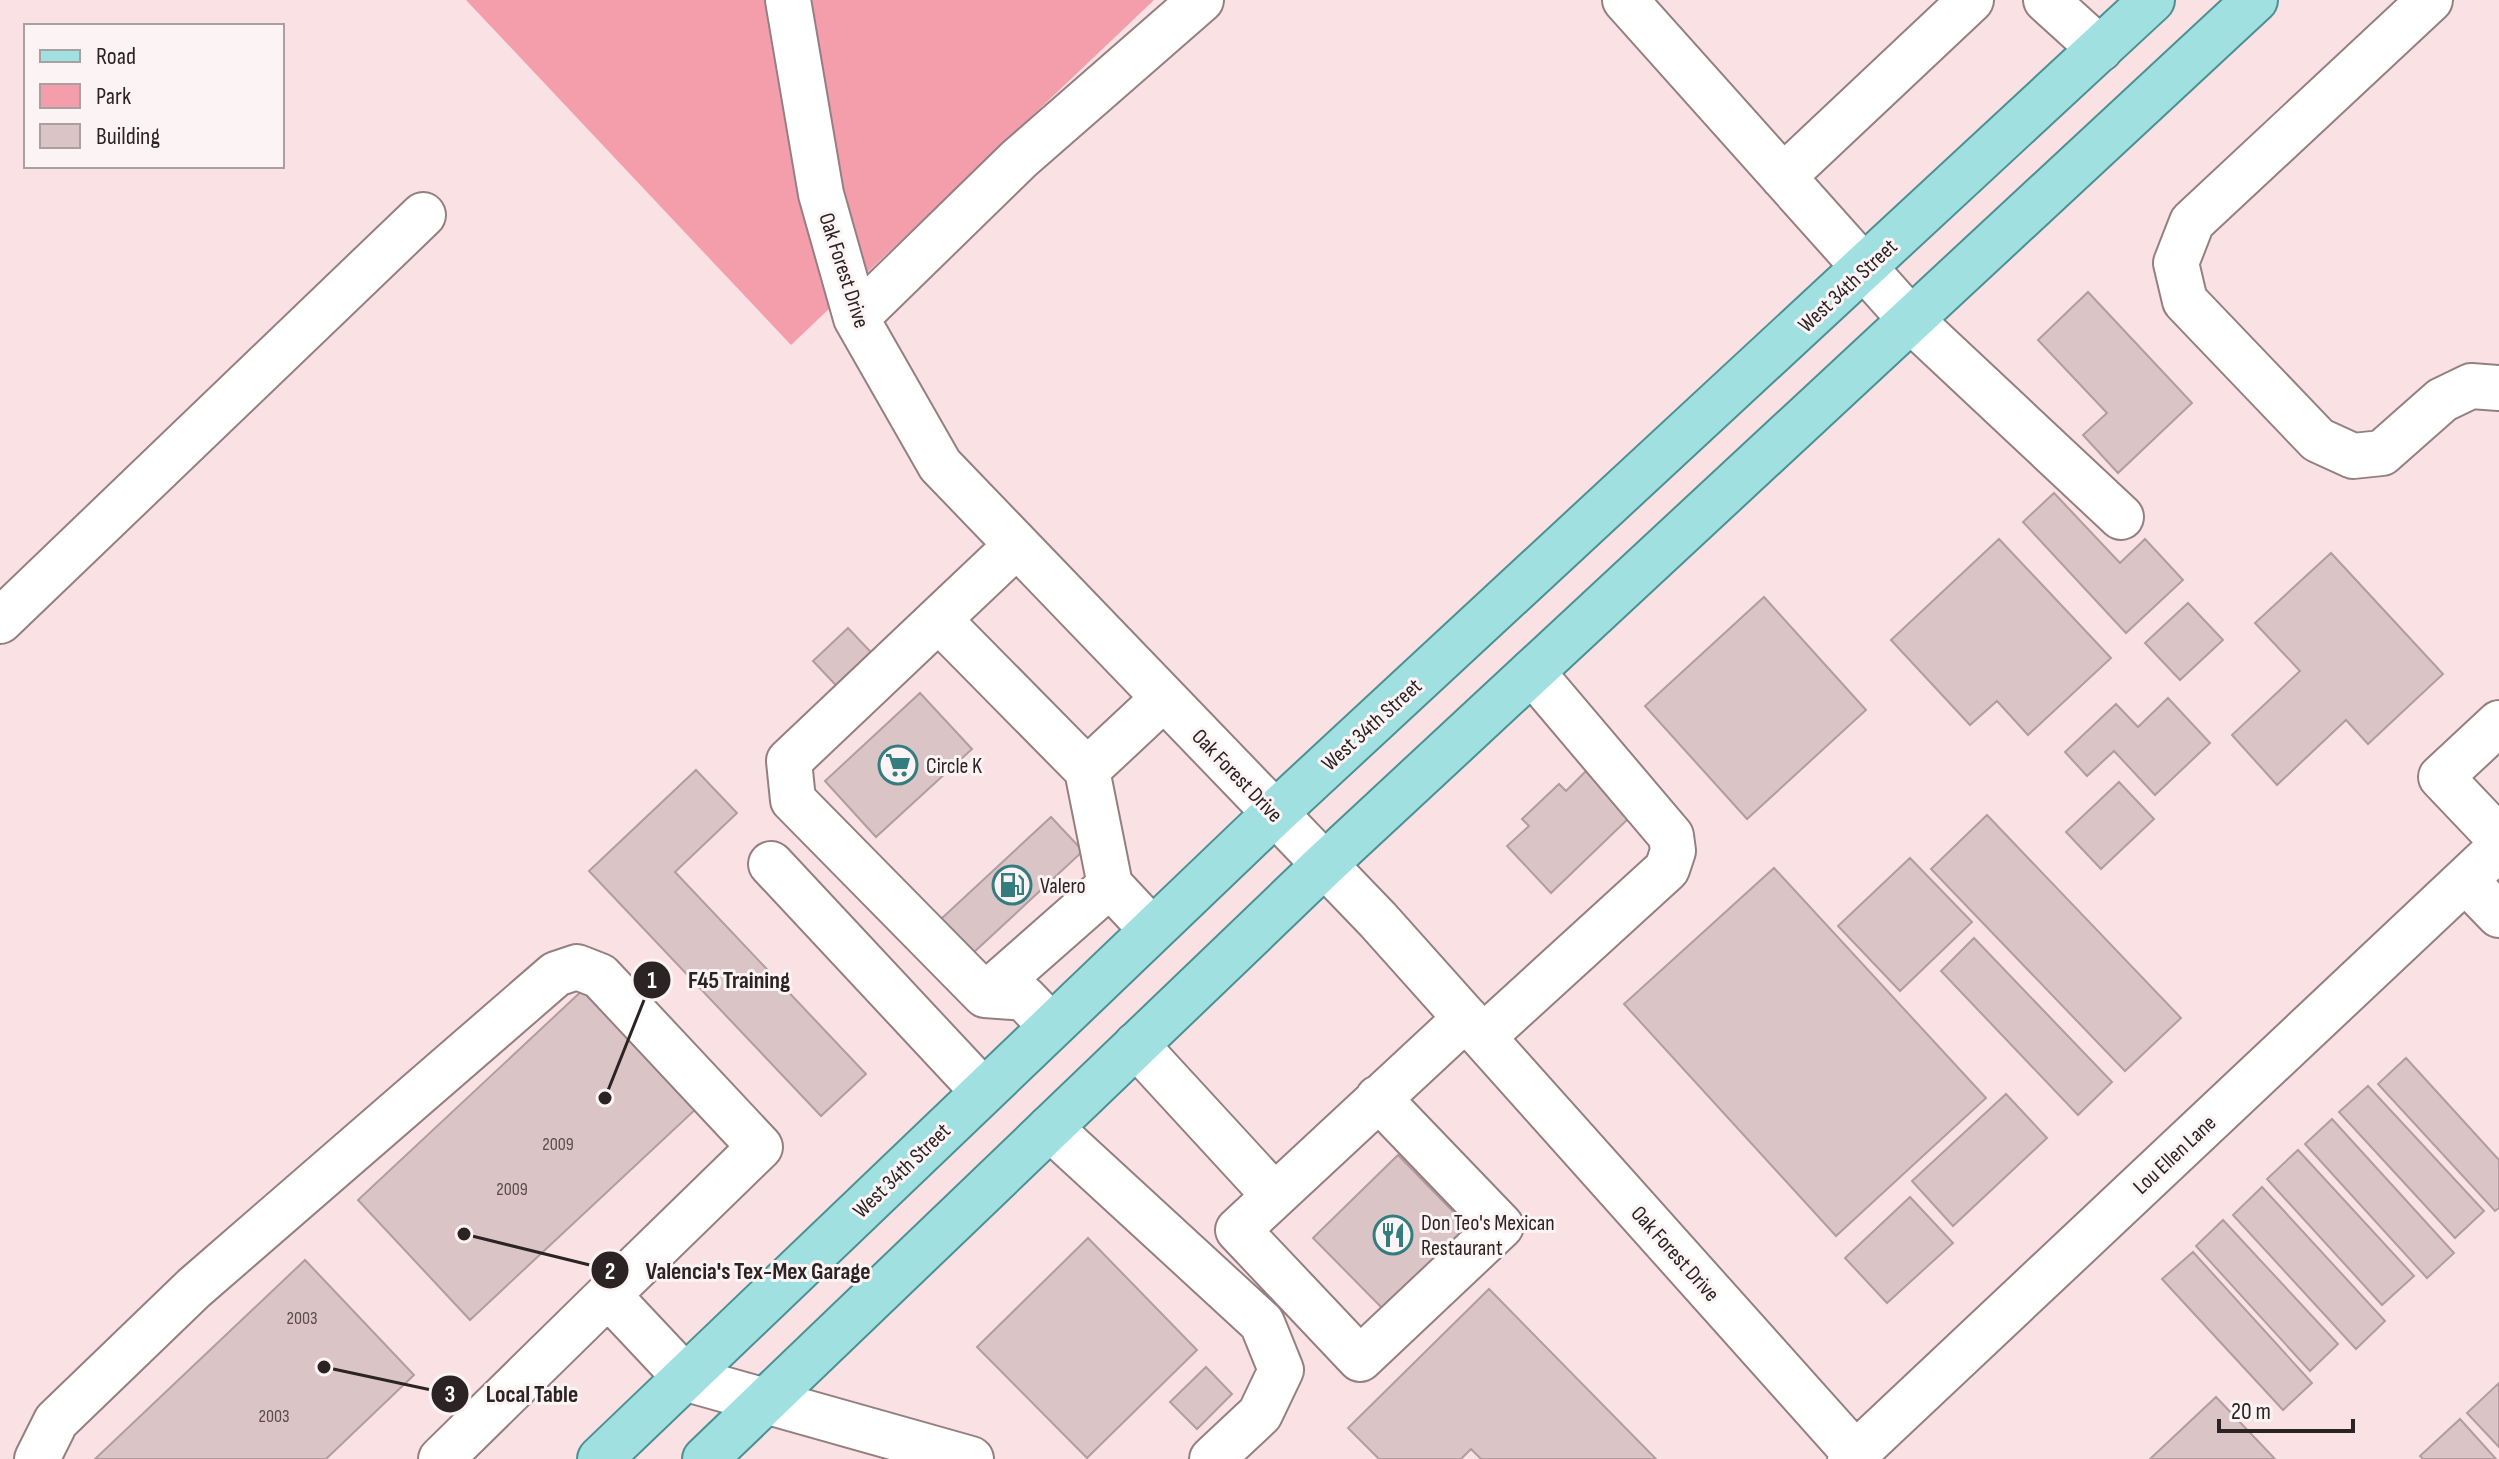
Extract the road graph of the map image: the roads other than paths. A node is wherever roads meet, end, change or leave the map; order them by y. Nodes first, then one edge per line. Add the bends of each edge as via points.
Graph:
1 (788, 0) edge
2 (1201, 0) edge
3 (1625, 0) edge
4 (1971, 0) edge
5 (2046, 0) edge
6 (2152, 0) edge
7 (2255, 0) edge
8 (2420, 3) edge
9 (2100, 49) junction
10 (1783, 177) junction
11 (423, 215) dead end
12 (1865, 268) junction
13 (856, 318) junction
14 (1912, 321) junction
15 (2499, 388) edge
16 (2121, 517) dead end
17 (1017, 545) junction
18 (0, 621) edge
19 (940, 621) junction
20 (1532, 672) junction
21 (1164, 698) junction
22 (2499, 723) edge
23 (1087, 770) junction
24 (1275, 813) junction
25 (2499, 838) edge
26 (2499, 848) edge
27 (771, 864) dead end
28 (1324, 865) junction
29 (2465, 880) junction
30 (1110, 885) junction
31 (2499, 915) edge
32 (1152, 930) junction
33 (985, 995) junction
34 (1051, 1026) junction
35 (1474, 1028) junction
36 (1136, 1045) junction
37 (983, 1091) junction
38 (1378, 1098) junction
39 (1050, 1128) junction
40 (1274, 1195) junction
41 (608, 1295) junction
42 (687, 1379) junction
43 (766, 1400) junction
44 (1855, 1457) edge
45 (37, 1459) edge
46 (441, 1459) edge
47 (600, 1459) edge
48 (705, 1459) edge
49 (971, 1459) edge
50 (1212, 1459) edge

1 - 13 street, Oak Forest Drive via 821,194
2 - 13 street via 1019,159
3 - 10 street
4 - 10 street
5 - 9 street
6 - 9 main road, West 34th Street
7 - 14 main road
8 - 15 street via 2192,222 2176,263 2185,301 2318,440 2353,456 2382,453 2442,400 2471,386
9 - 12 main road, West 34th Street
10 - 12 street
11 - 18 street
12 - 14 street
12 - 24 main road, West 34th Street
13 - 17 street, Oak Forest Drive via 940,465
14 - 16 street
14 - 20 main road
17 - 19 street
17 - 21 street, Oak Forest Drive
19 - 23 street
19 - 33 street via 789,761 793,800
20 - 28 main road
20 - 35 street via 1671,836 1673,851 1667,869
21 - 23 street
21 - 24 street, Oak Forest Drive
22 - 25 street via 2441,777
23 - 30 street
24 - 28 street, Oak Forest Drive
24 - 32 main road, West 34th Street
26 - 29 street, Lou Ellen Lane
27 - 37 street
28 - 35 street, Oak Forest Drive
28 - 36 main road
29 - 31 street
29 - 44 street, Lou Ellen Lane
30 - 32 street
30 - 33 street
32 - 34 main road, West 34th Street
33 - 34 street via 1024,998
34 - 37 main road, West 34th Street
35 - 38 street
35 - 44 street, Oak Forest Drive
36 - 39 main road
36 - 40 street
37 - 42 main road, West 34th Street
38 - 40 street
38 - 40 street via 1501,1226 1360,1359 1238,1230
39 - 43 main road
39 - 50 street via 1262,1323 1281,1370 1260,1414
41 - 42 street
41 - 45 street via 760,1147 600,976 577,967 556,974 194,1288 56,1421
41 - 46 street
42 - 43 street
42 - 47 main road, West 34th Street
43 - 48 main road
43 - 49 street

